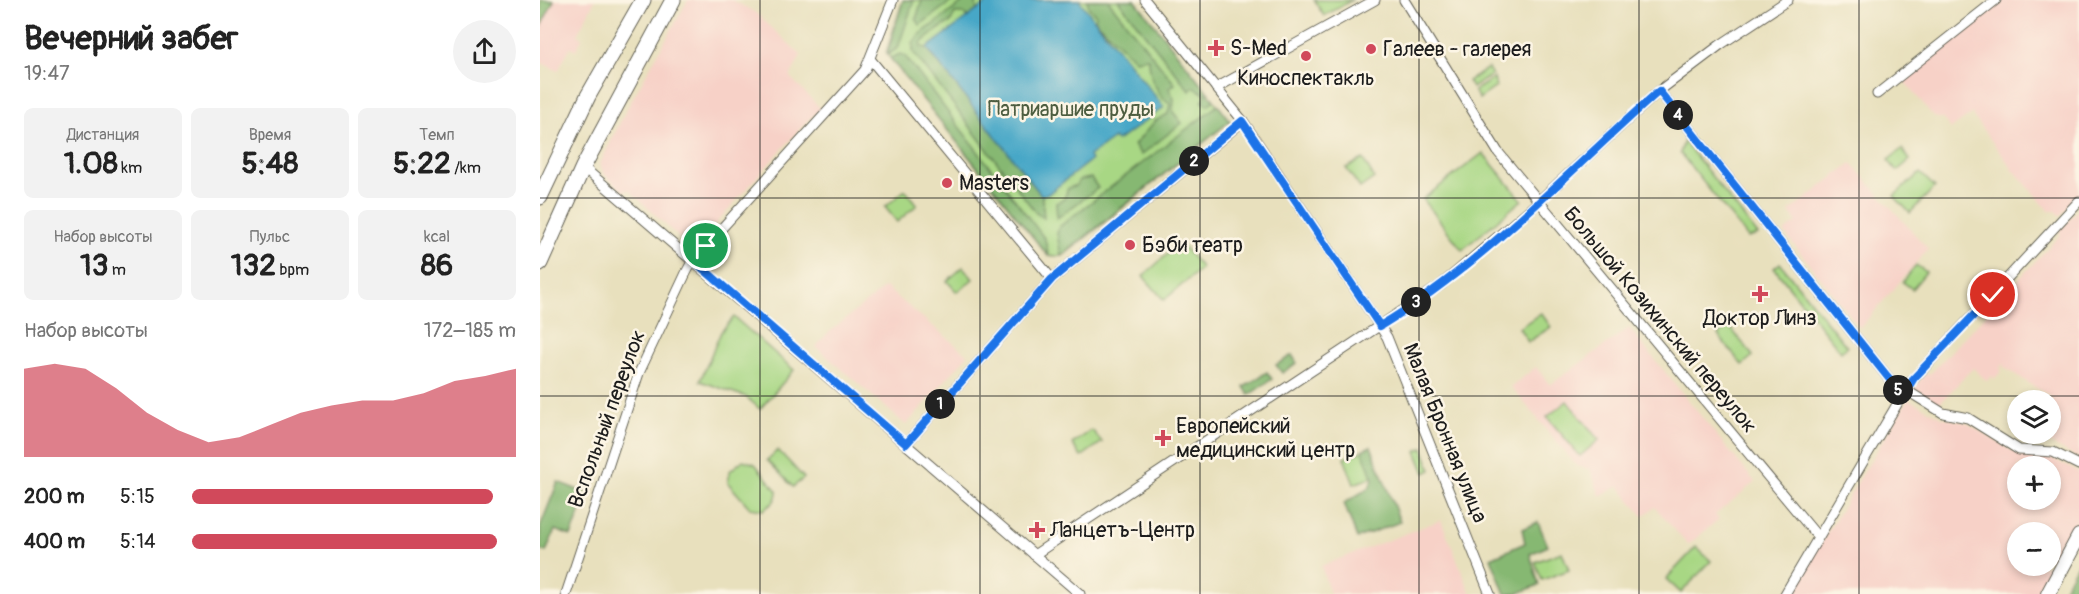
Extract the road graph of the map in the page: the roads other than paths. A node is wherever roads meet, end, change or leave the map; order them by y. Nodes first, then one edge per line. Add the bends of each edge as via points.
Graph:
1 (643, 0) edge
2 (673, 0) edge
3 (893, 0) edge
4 (1145, 0) edge
5 (1375, 0) edge
6 (1404, 0) edge
7 (1788, 0) edge
8 (1996, 0) edge
9 (871, 60) junction
10 (1216, 88) junction
11 (1659, 91) junction
12 (1877, 94) dead end
13 (1242, 121) junction
14 (584, 167) junction
15 (540, 197) edge
16 (1537, 201) junction
17 (2079, 201) edge
18 (693, 260) junction
19 (540, 263) edge
20 (1052, 279) junction
21 (1380, 326) junction
22 (1905, 393) junction
23 (906, 444) junction
24 (2079, 465) edge
25 (2079, 536) edge
26 (1818, 537) junction
27 (1034, 555) junction
28 (566, 594) edge
29 (1080, 594) edge
30 (1490, 594) edge
31 (1785, 594) edge
32 (2048, 594) edge

1 - 15 main road via 588,96
2 - 14 main road
3 - 9 street
4 - 10 street, Малая Бронная улица
5 - 10 street
6 - 16 street, Большой Козихинский переулок via 1492,144
7 - 11 street
8 - 12 street
9 - 18 street, Вспольный переулок
9 - 20 street
10 - 13 street, Малая Бронная улица
11 - 16 street
11 - 22 street
13 - 20 street
13 - 21 street, Малая Бронная улица
14 - 18 street
14 - 19 main road
16 - 21 street via 1441,285
16 - 26 street, Большой Козихинский переулок
17 - 22 street
18 - 23 street
18 - 28 street, Вспольный переулок via 639,373
20 - 23 street
21 - 27 street
21 - 30 street, Малая Бронная улица
22 - 24 street via 1943,413 1968,418 2019,450 2053,452
22 - 26 street
23 - 27 street
25 - 32 main road
26 - 31 street
27 - 29 street

